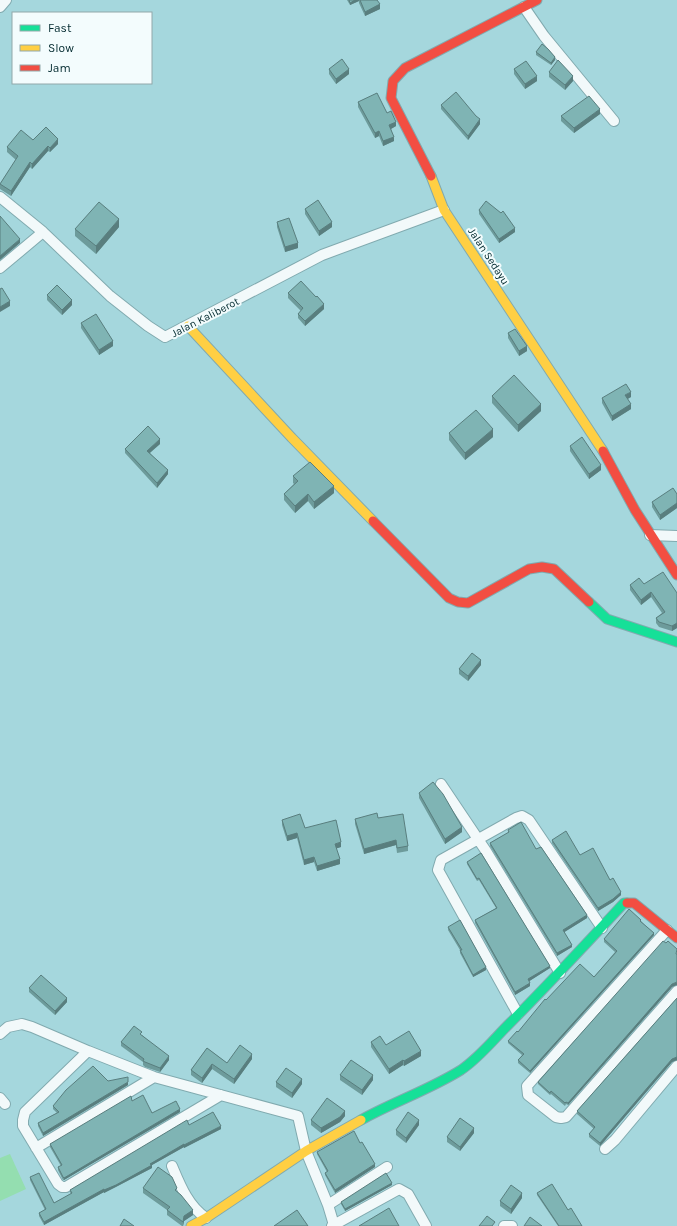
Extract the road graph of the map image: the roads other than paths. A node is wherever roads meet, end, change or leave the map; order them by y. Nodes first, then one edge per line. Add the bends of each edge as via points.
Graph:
1 (6, 0) edge
2 (537, 0) edge
3 (0, 7) edge
4 (524, 7) junction
5 (614, 121) dead end
6 (0, 197) edge
7 (444, 210) junction
8 (43, 232) junction
9 (0, 268) edge
10 (188, 326) junction
11 (650, 535) junction
12 (677, 536) edge
13 (677, 575) edge
14 (677, 642) edge
15 (441, 784) dead end
16 (478, 840) junction
17 (602, 928) junction
18 (667, 930) junction
19 (677, 938) edge
20 (560, 973) junction
21 (677, 991) edge
22 (518, 1014) junction
23 (0, 1034) edge
24 (88, 1051) junction
25 (677, 1066) edge
26 (154, 1077) junction
27 (221, 1095) junction
28 (36, 1148) junction
29 (605, 1149) dead end
30 (306, 1151) junction
31 (172, 1166) dead end
32 (387, 1168) dead end
33 (328, 1205) junction
34 (206, 1218) junction
35 (333, 1225) edge
36 (191, 1226) edge
37 (426, 1226) edge
38 (504, 1226) edge
39 (512, 1226) edge

1 - 3 street
2 - 4 street, Jalan Sedayu
4 - 5 street via 544,36
4 - 7 street, Jalan Sedayu via 405,68 393,81 391,98 433,181
6 - 8 street, Jalan Kaliberot
7 - 10 street, Jalan Kaliberot via 322,255
7 - 11 street, Jalan Sedayu via 607,457
8 - 9 street
8 - 10 street, Jalan Kaliberot via 110,296 148,326 165,337
10 - 14 street via 292,438 450,598 468,603 529,569 554,569 607,619
11 - 12 street
11 - 13 street, Jalan Sedayu
15 - 16 street
16 - 17 street via 516,818 522,816 529,820
16 - 20 street
16 - 22 street via 440,860 438,870
17 - 18 street via 624,903 629,902 634,903
17 - 20 street
18 - 19 street
18 - 21 street via 527,1086 528,1095 556,1117 566,1117
20 - 22 street
22 - 30 street via 462,1069
23 - 24 street via 8,1026 22,1024
24 - 26 street
24 - 28 street via 25,1112 23,1126
25 - 29 street
26 - 27 street
26 - 28 street
27 - 28 street via 66,1187 58,1184
27 - 30 street via 298,1116
30 - 33 street
30 - 34 street
31 - 34 street via 184,1194
32 - 33 street
33 - 35 street
34 - 36 street
35 - 37 street via 399,1189 408,1194
38 - 39 street

